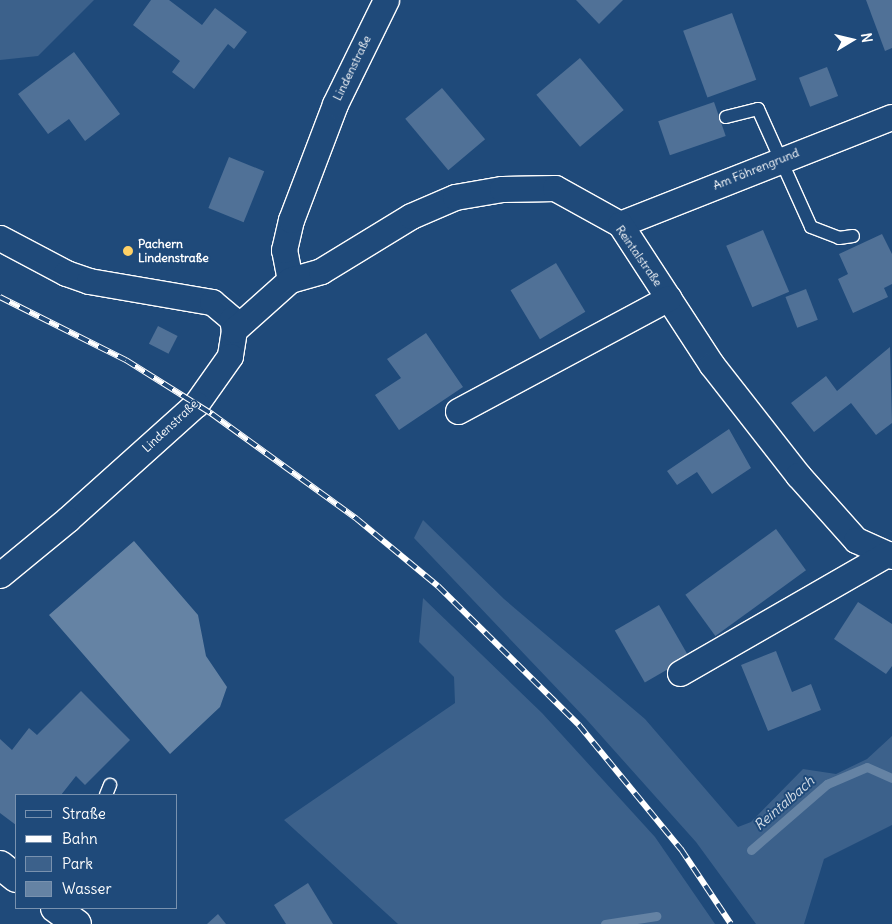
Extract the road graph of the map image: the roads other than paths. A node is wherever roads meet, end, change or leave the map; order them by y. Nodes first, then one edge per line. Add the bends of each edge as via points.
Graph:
1 (386, 0) edge
2 (726, 117) dead end
3 (892, 117) edge
4 (779, 159) junction
5 (620, 224) junction
6 (853, 236) dead end
7 (0, 238) edge
8 (290, 280) junction
9 (669, 298) junction
10 (234, 330) junction
11 (458, 411) dead end
12 (890, 555) edge
13 (0, 575) edge
14 (680, 673) dead end
15 (0, 865) edge
16 (15, 877) edge

1 - 8 street, Lindenstraße via 335,104 290,220 284,250
2 - 4 lane via 758,109
3 - 4 street, Am Föhrengrund
4 - 5 street, Am Föhrengrund
4 - 6 lane via 811,227 839,238
5 - 8 street, Reintalstraße via 555,188 502,189 455,197 411,216 322,271
5 - 9 street, Reintalstraße
7 - 10 street via 66,274 212,302 232,319
8 - 10 street
9 - 11 street
9 - 12 street, Reintalstraße via 712,364 798,475 856,540
10 - 13 street, Lindenstraße via 230,356 196,404
12 - 14 street
15 - 16 main road

